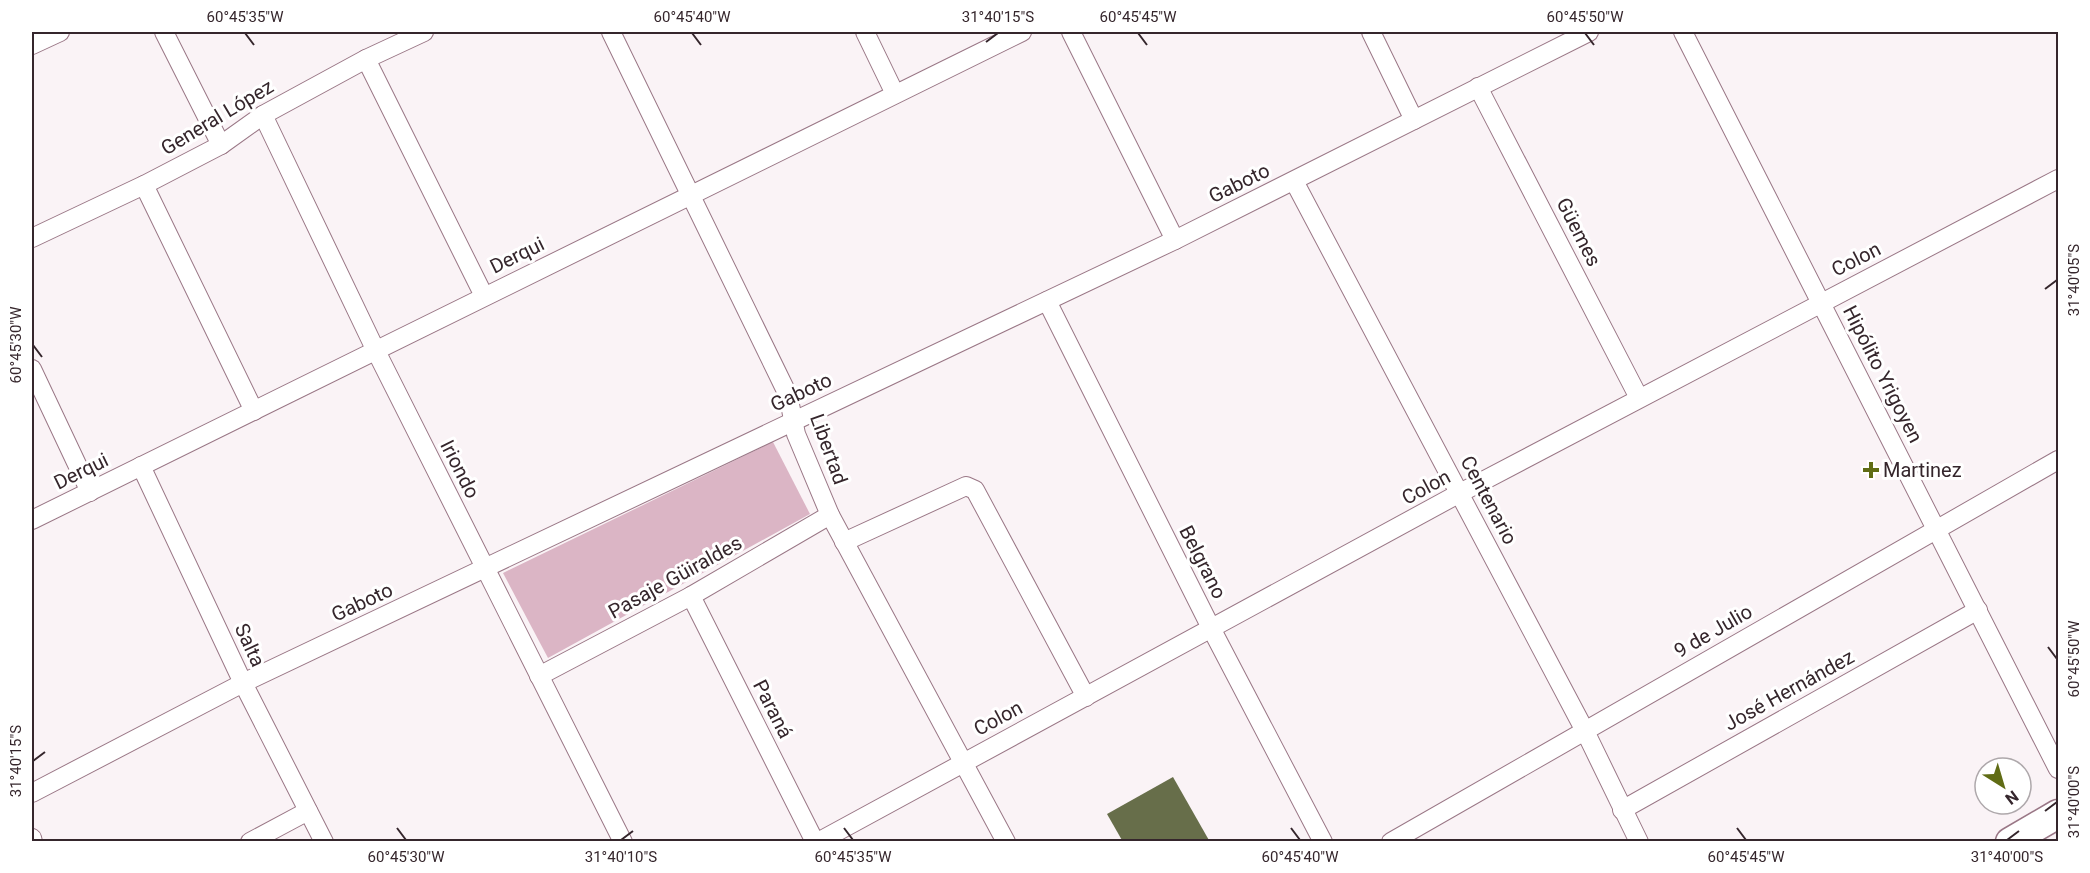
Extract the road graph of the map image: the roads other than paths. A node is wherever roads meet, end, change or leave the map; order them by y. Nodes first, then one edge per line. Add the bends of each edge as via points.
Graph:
1 (60, 32) edge
2 (164, 32) edge
3 (424, 32) edge
4 (611, 32) edge
5 (865, 32) edge
6 (1022, 32) edge
7 (1071, 32) edge
8 (1371, 32) edge
9 (1590, 32) edge
10 (1683, 32) edge
11 (32, 45) edge
12 (366, 59) junction
13 (1478, 87) junction
14 (895, 94) junction
15 (263, 115) junction
16 (1414, 120) junction
17 (221, 145) junction
18 (2058, 179) edge
19 (1294, 181) junction
20 (144, 185) junction
21 (690, 195) junction
22 (32, 238) edge
23 (1175, 240) junction
24 (484, 296) junction
25 (1047, 302) junction
26 (1822, 302) junction
27 (376, 351) junction
28 (32, 369) edge
29 (1639, 398) junction
30 (255, 411) junction
31 (793, 420) junction
32 (2058, 460) edge
33 (141, 466) junction
34 (90, 492) junction
35 (1460, 494) junction
36 (830, 515) junction
37 (32, 520) edge
38 (1937, 530) junction
39 (844, 542) junction
40 (485, 569) junction
41 (691, 596) junction
42 (1978, 610) junction
43 (1211, 628) junction
44 (539, 676) junction
45 (243, 683) junction
46 (1086, 697) junction
47 (1585, 731) junction
48 (962, 763) junction
49 (2058, 769) edge
50 (32, 793) edge
51 (1623, 810) junction
52 (308, 811) junction
53 (2058, 814) edge
54 (250, 842) edge
55 (324, 842) edge
56 (622, 842) edge
57 (817, 842) edge
58 (1006, 842) edge
59 (1323, 842) edge
60 (1391, 842) edge
61 (1639, 842) edge
62 (2010, 842) edge

1 - 11 street
2 - 17 street
3 - 12 street, General López
4 - 21 street, Libertad
5 - 14 street
6 - 14 street, Derqui
7 - 23 street
8 - 16 street
9 - 13 street, Gaboto
10 - 26 street, Hipólito Yrigoyen
12 - 15 street, General López
12 - 24 street
13 - 16 street, Gaboto
13 - 29 street, Güemes
14 - 21 street, Derqui
15 - 17 street, General López
15 - 27 street, Iriondo
16 - 19 street, Gaboto
17 - 20 street, General López
18 - 26 street, Colon
19 - 23 street, Gaboto
19 - 35 street, Centenario
20 - 22 street, General López
20 - 30 street
21 - 24 street, Derqui
21 - 31 street, Libertad via 788,395
23 - 25 street, Gaboto
24 - 27 street, Derqui
25 - 31 street, Gaboto
25 - 43 street, Belgrano
26 - 29 street, Colon
26 - 38 street, Hipólito Yrigoyen
27 - 30 street, Derqui
27 - 40 street, Iriondo
28 - 34 street
29 - 35 street, Colon
30 - 33 street, Derqui
31 - 36 street, Libertad
31 - 40 street, Gaboto
32 - 38 street, 9 de Julio
33 - 34 street, Derqui
33 - 45 street, Salta
34 - 37 street, Derqui
35 - 43 street, Colon
35 - 47 street, Centenario
36 - 39 street, Libertad
36 - 41 street, Pasaje Güiraldes
38 - 42 street, Hipólito Yrigoyen
38 - 47 street, 9 de Julio
39 - 46 street via 966,486 975,490
39 - 48 street, Libertad
40 - 44 street, Iriondo
40 - 45 street, Gaboto
41 - 44 street, Pasaje Güiraldes
41 - 57 street, Paraná
42 - 49 street, Hipólito Yrigoyen
42 - 51 street, José Hernández
43 - 46 street, Colon
43 - 59 street, Belgrano
44 - 56 street, Iriondo
45 - 50 street, Gaboto
45 - 52 street, Salta
46 - 48 street, Colon
47 - 51 street, Centenario
47 - 60 street, 9 de Julio
48 - 57 street, Colon
48 - 58 street, Libertad
51 - 61 street, Centenario
52 - 54 street
52 - 55 street, Salta
53 - 62 main road

